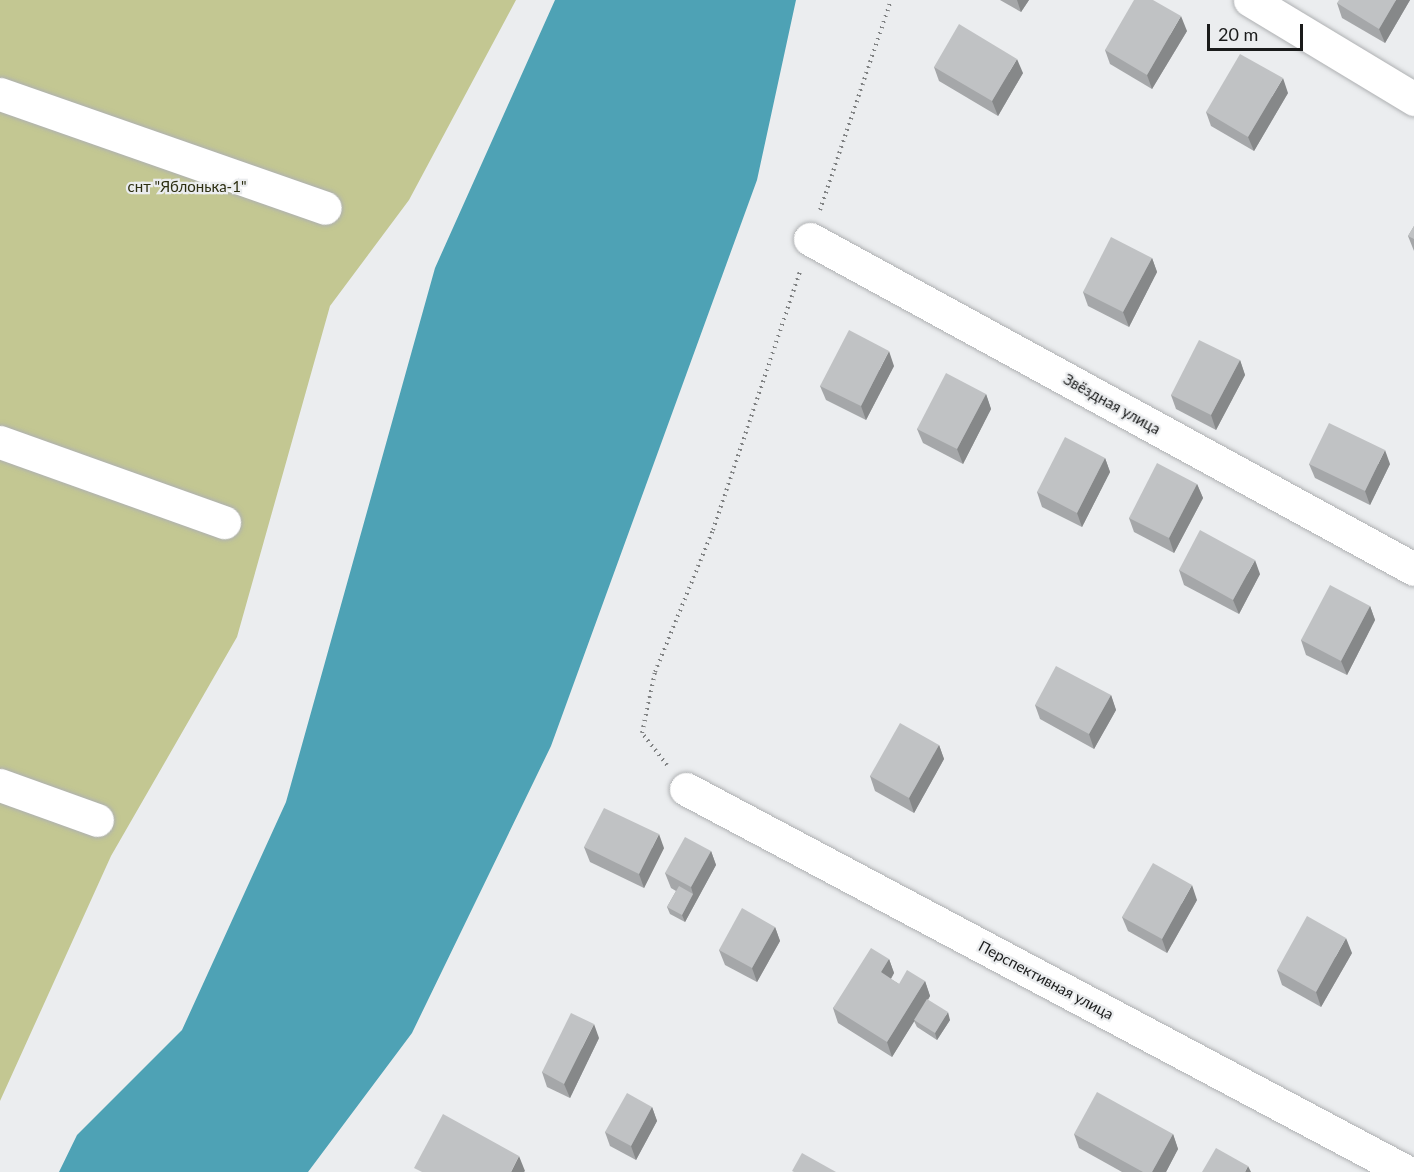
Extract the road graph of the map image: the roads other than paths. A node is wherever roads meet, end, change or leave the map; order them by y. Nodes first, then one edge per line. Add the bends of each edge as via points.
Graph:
1 (1250, 0) edge
2 (0, 94) edge
3 (1414, 99) edge
4 (325, 208) dead end
5 (810, 238) road end
6 (0, 442) edge
7 (224, 522) dead end
8 (1414, 569) edge
9 (0, 785) edge
10 (686, 789) road end
11 (97, 820) dead end
12 (1407, 1172) edge

1 - 3 street
2 - 4 street
5 - 8 street, Звёздная улица
6 - 7 street
9 - 11 street
10 - 12 street, Перспективная улица

